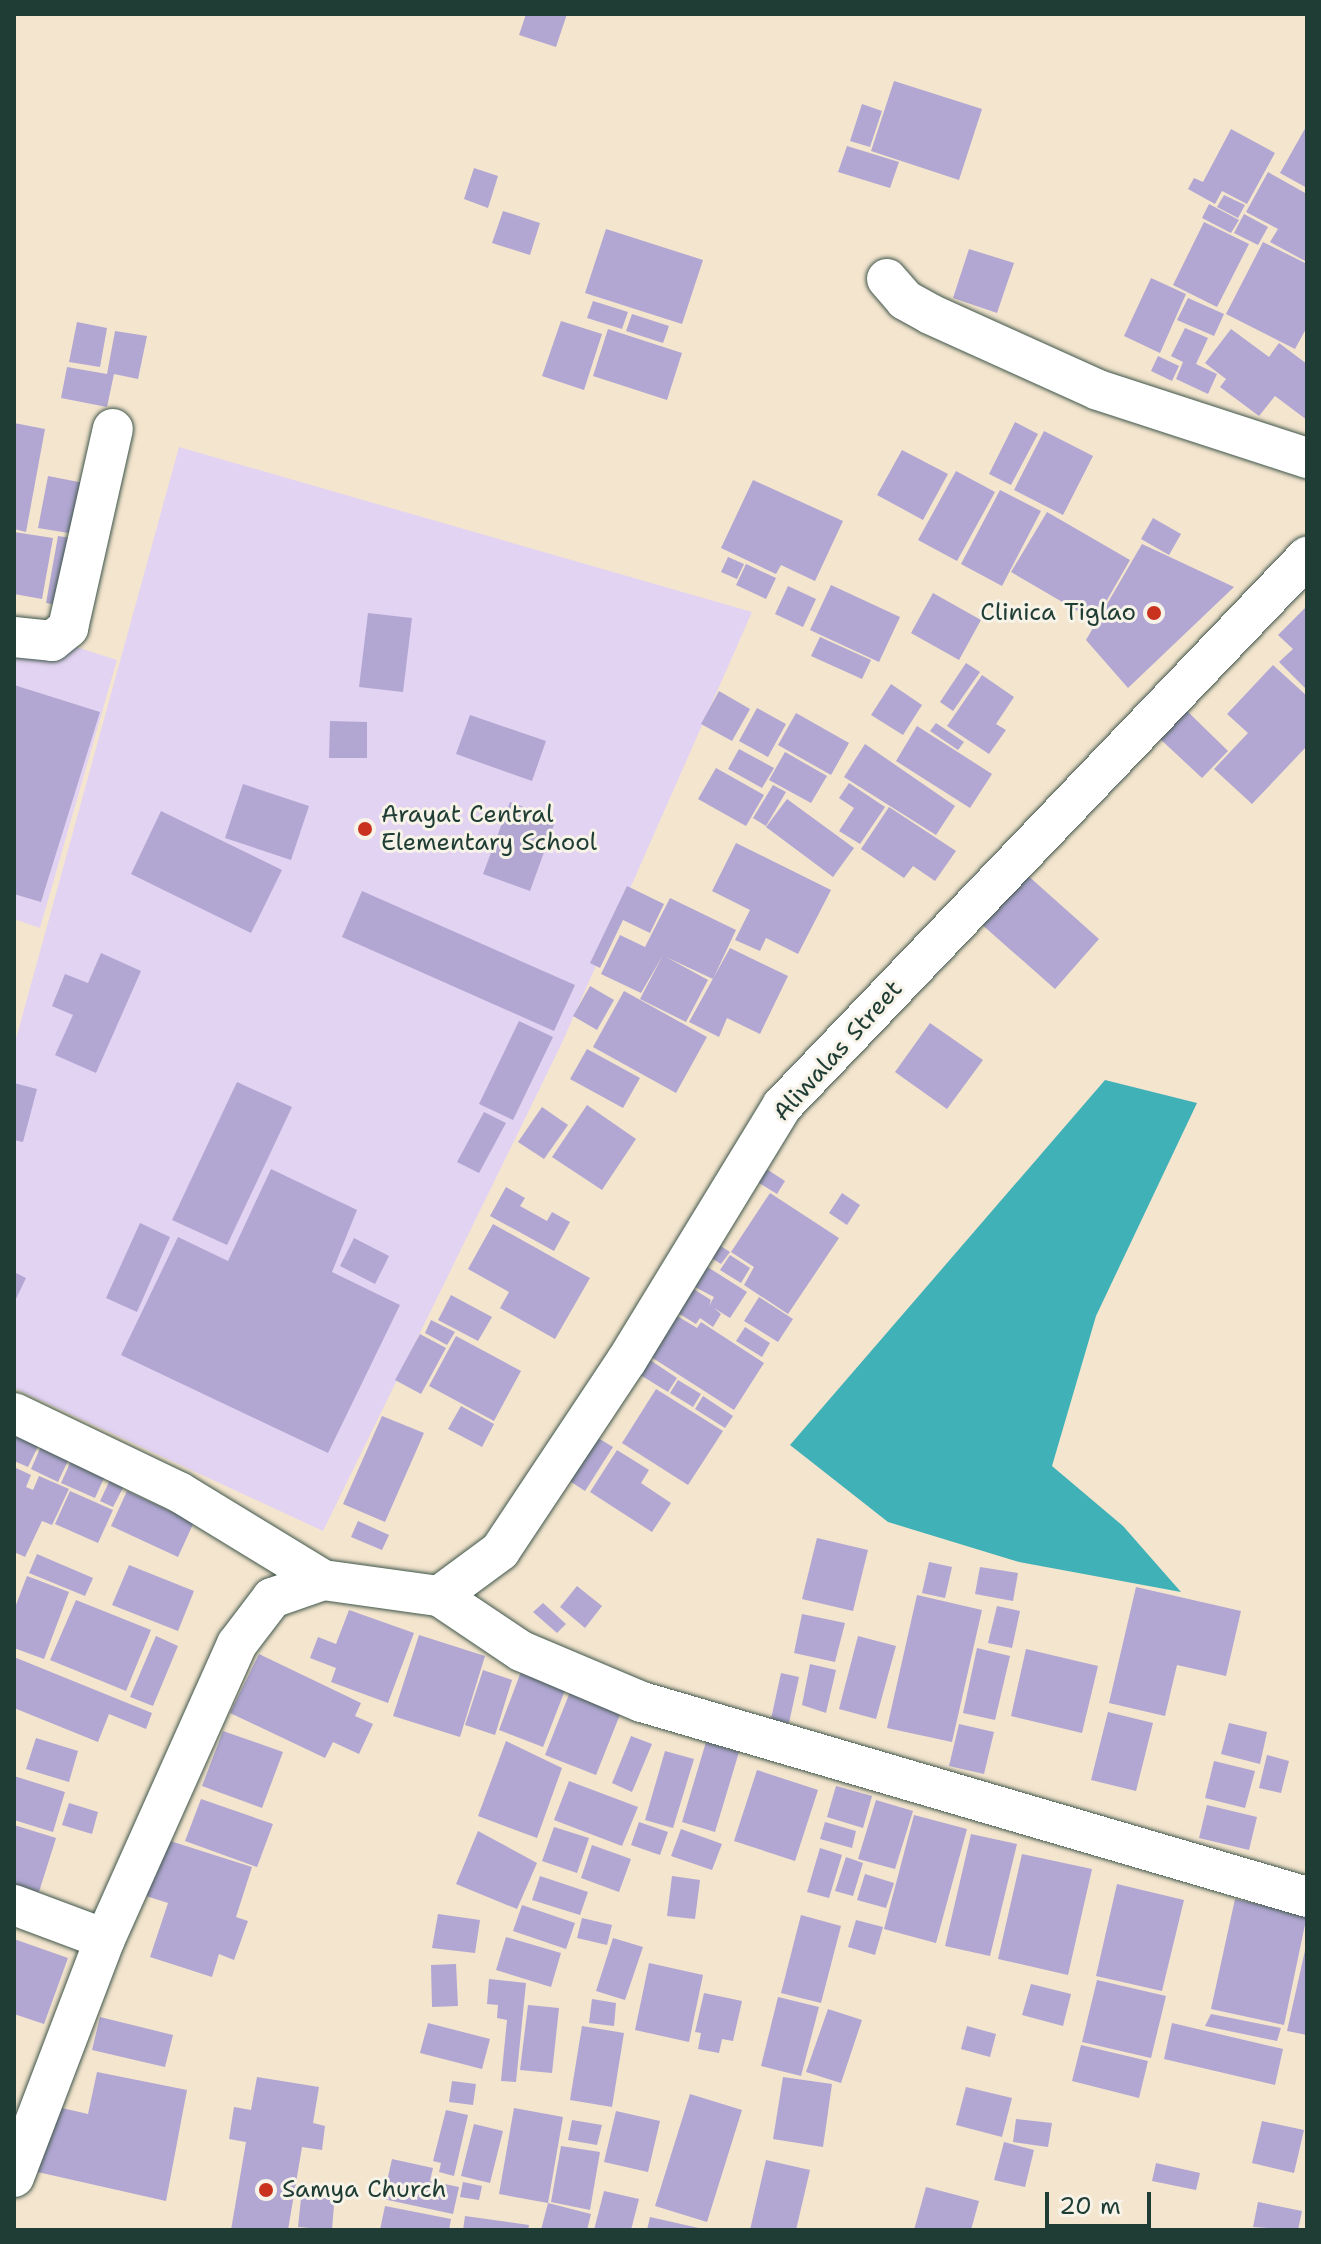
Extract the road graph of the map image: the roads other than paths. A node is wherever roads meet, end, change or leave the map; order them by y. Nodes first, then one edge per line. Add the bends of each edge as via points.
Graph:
1 (887, 279) dead end
2 (113, 429) dead end
3 (1307, 458) edge
4 (1307, 557) edge
5 (14, 637) edge
6 (14, 1413) edge
7 (323, 1580) junction
8 (439, 1596) junction
9 (1307, 1897) edge
10 (14, 1905) edge
11 (105, 1939) junction
12 (14, 2177) edge

1 - 3 street via 905,300 930,314 1098,390
2 - 5 street via 68,628 52,641
4 - 8 street, Aliwalas Street via 782,1106 627,1360 500,1551
6 - 7 street via 179,1492
7 - 8 street
7 - 11 street via 272,1598 237,1644
8 - 9 street via 521,1651 642,1702
10 - 11 street
11 - 12 street

